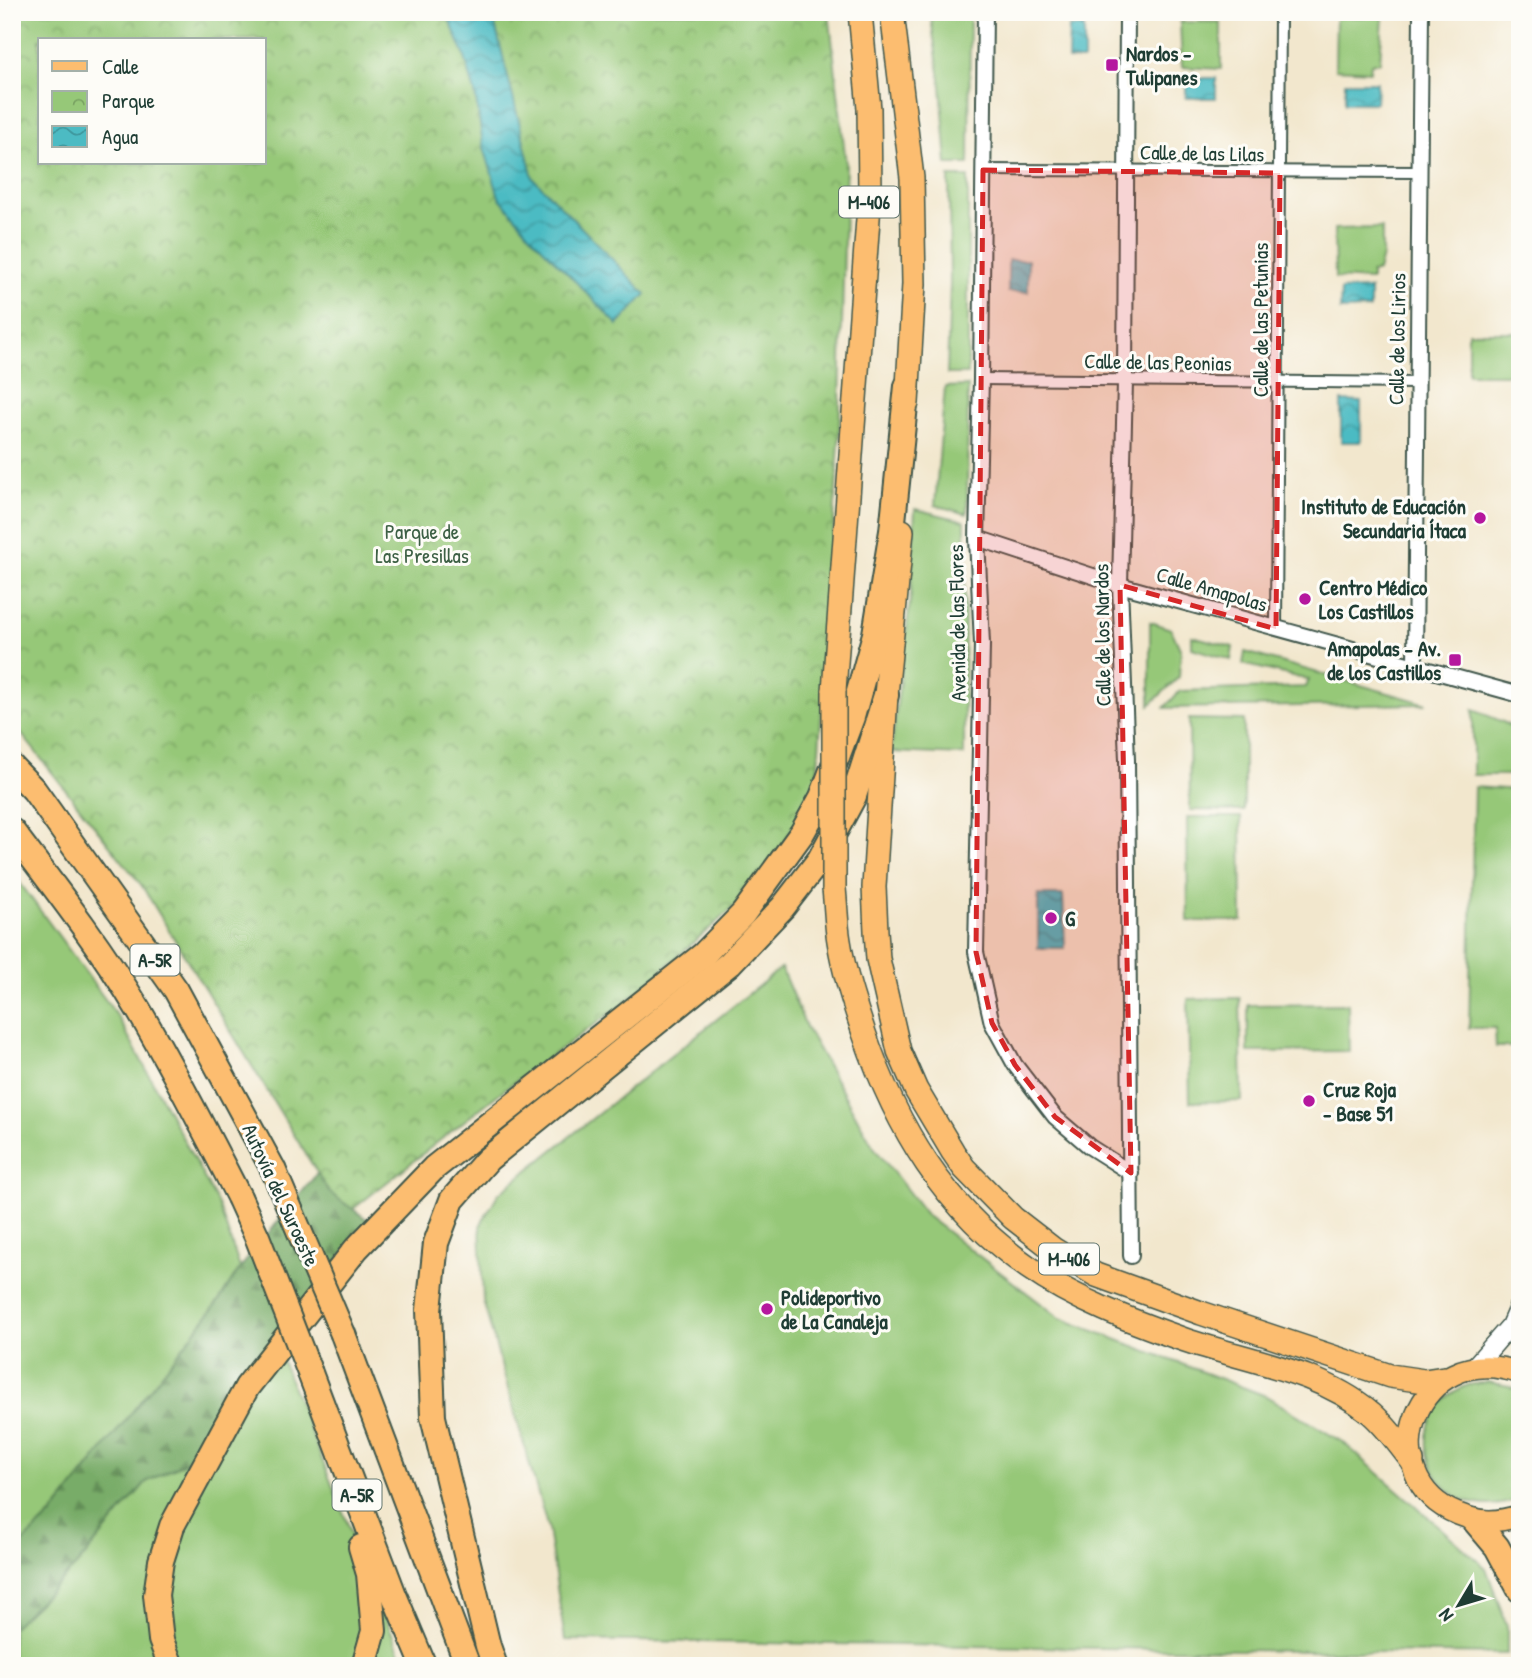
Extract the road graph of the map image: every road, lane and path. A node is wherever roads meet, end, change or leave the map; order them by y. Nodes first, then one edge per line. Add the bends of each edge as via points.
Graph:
1 (860, 12) edge
2 (892, 12) edge
3 (985, 12) edge
4 (1127, 12) edge
5 (1280, 12) edge
6 (1421, 12) edge
7 (983, 170) junction
8 (1126, 171) junction
9 (1420, 172) junction
10 (1280, 173) junction
11 (981, 379) junction
12 (1125, 382) junction
13 (1279, 382) junction
14 (1418, 383) junction
15 (908, 386) junction
16 (977, 538) junction
17 (1121, 585) junction
18 (1276, 629) junction
19 (1415, 666) junction
20 (886, 695) junction
21 (1520, 695) edge
22 (12, 767) edge
23 (12, 831) edge
24 (1131, 1174) junction
25 (1131, 1256) dead end
26 (1520, 1303) edge
27 (1475, 1366) junction
28 (1520, 1373) edge
29 (1444, 1378) junction
30 (314, 1384) junction
31 (1412, 1461) junction
32 (1520, 1515) edge
33 (1475, 1521) junction
34 (1520, 1590) edge
35 (491, 1656) edge
36 (171, 1666) edge
37 (364, 1666) edge
38 (424, 1666) edge
39 (468, 1666) edge

1 - 31 highway, M-406, bridge via 869,109 870,191 834,691 834,889 839,941 852,997 876,1068 901,1122 946,1192 1028,1267 1084,1301 1186,1340 1296,1373 1343,1395 1370,1412
2 - 15 highway, M-406 via 912,178 914,284
3 - 7 street, Avenida de las Flores
4 - 8 street, Calle de los Nardos
5 - 10 street, Calle de las Petunias
6 - 9 street, Calle de los Lirios
7 - 8 street, Calle de las Lilas
7 - 11 street, Avenida de las Flores
8 - 10 street, Calle de las Lilas
8 - 12 street, Calle de los Nardos
9 - 10 street, Calle de las Lilas
9 - 14 street, Calle de los Lirios
10 - 13 street, Calle de las Petunias
11 - 12 street, Calle de las Peonias
11 - 16 street, Avenida de las Flores
12 - 13 street, Calle de las Peonias
12 - 17 street, Calle de los Nardos
13 - 14 street, Calle de las Peonias
13 - 18 street, Calle de las Petunias
14 - 19 street, Calle de los Lirios
15 - 20 highway, M-406 via 902,533
15 - 36 highway via 875,634 852,717 822,797 802,833 743,914 703,955 433,1168 356,1249 247,1387 172,1527 161,1561 156,1595 161,1640
16 - 17 street, Calle Amapolas
16 - 24 street, Avenida de las Flores via 982,644 976,952 992,1023 1015,1065 1055,1117
17 - 18 street, Calle Amapolas
17 - 24 street, Calle de los Nardos
18 - 19 street, Calle Amapolas
19 - 21 street, Calle Amapolas
20 - 29 highway, M-406 via 874,887 878,959 899,1051 916,1090 964,1168 1013,1218 1096,1275 1390,1376 1416,1381
20 - 35 highway via 854,796 820,859 783,907 730,962 488,1158 452,1200 436,1243 429,1310 433,1418
22 - 39 highway, Autovía del Suroeste / A-5R, bridge via 34,790 176,989 273,1170 343,1334
23 - 30 highway, Autovía del Suroeste / A-5R, bridge via 137,1007 193,1107 258,1239
24 - 25 street, Calle de los Nardos
26 - 27 street via 1510,1326
27 - 28 main road
27 - 29 main road
29 - 31 main road via 1412,1423
30 - 37 highway via 369,1574 374,1631
30 - 38 highway, Autovía del Suroeste / A-5R
31 - 33 main road via 1417,1477 1437,1502
32 - 33 main road
33 - 34 highway via 1497,1547

